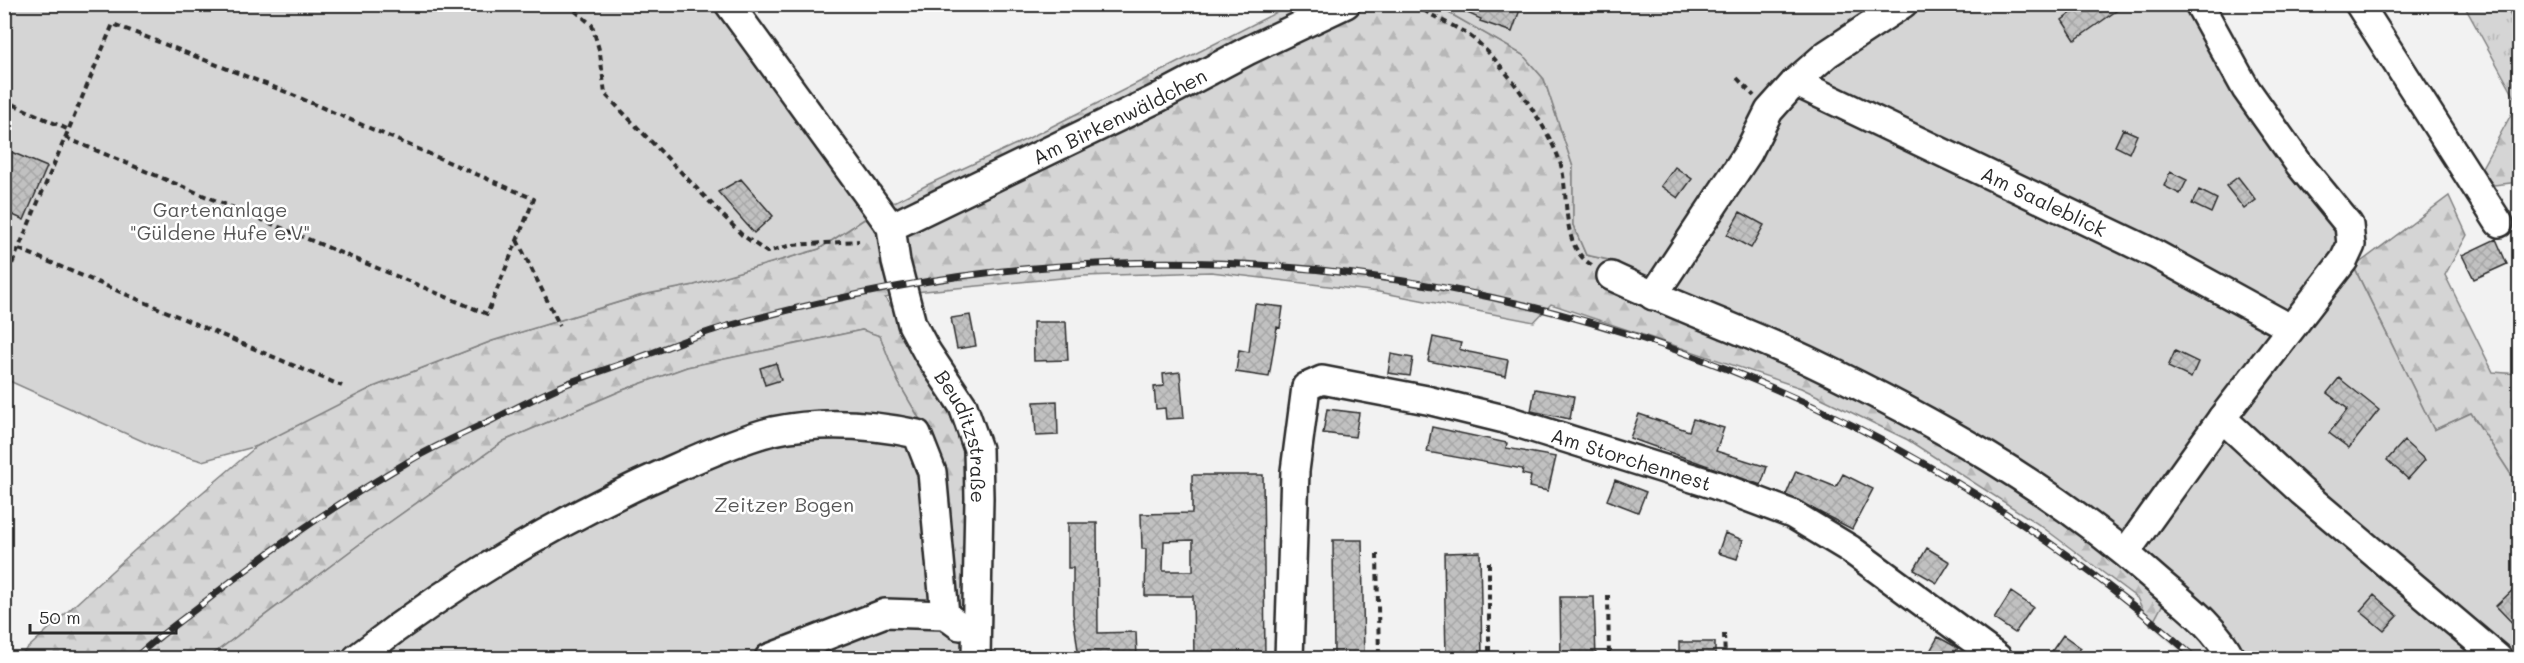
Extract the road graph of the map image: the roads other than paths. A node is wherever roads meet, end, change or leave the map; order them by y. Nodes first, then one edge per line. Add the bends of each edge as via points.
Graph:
1 (729, 4) edge
2 (1346, 4) edge
3 (1903, 4) edge
4 (2199, 4) edge
5 (2359, 4) edge
6 (1796, 82) junction
7 (2499, 223) dead end
8 (891, 227) junction
9 (1611, 276) road end
10 (1653, 296) junction
11 (2290, 328) junction
12 (2222, 418) junction
13 (2126, 552) junction
14 (945, 615) junction
15 (976, 648) edge
16 (357, 658) edge
17 (770, 658) edge
18 (1289, 658) edge
19 (1998, 658) edge
20 (2231, 658) edge
21 (2498, 658) edge

1 - 8 street
2 - 8 street, Am Birkenwäldchen
3 - 6 street via 1827,54
4 - 11 street via 2246,89 2299,164 2349,225 2351,245 2344,260
5 - 7 street
6 - 10 street via 1770,111 1748,153
6 - 11 street, Am Saaleblick via 2155,254
8 - 15 street, Beuditzstraße via 912,324 963,406 978,449
9 - 10 street
10 - 13 street via 1805,360 1926,420 2064,504
11 - 12 street
12 - 13 street
12 - 21 street via 2302,492
13 - 20 street via 2197,616
14 - 15 street
14 - 16 street via 932,472 917,434 834,423 772,432 608,498 406,620
14 - 17 street via 885,614
18 - 19 street, Am Storchennest via 1295,471 1306,387 1322,380 1504,419 1715,485 1792,514 1850,549

